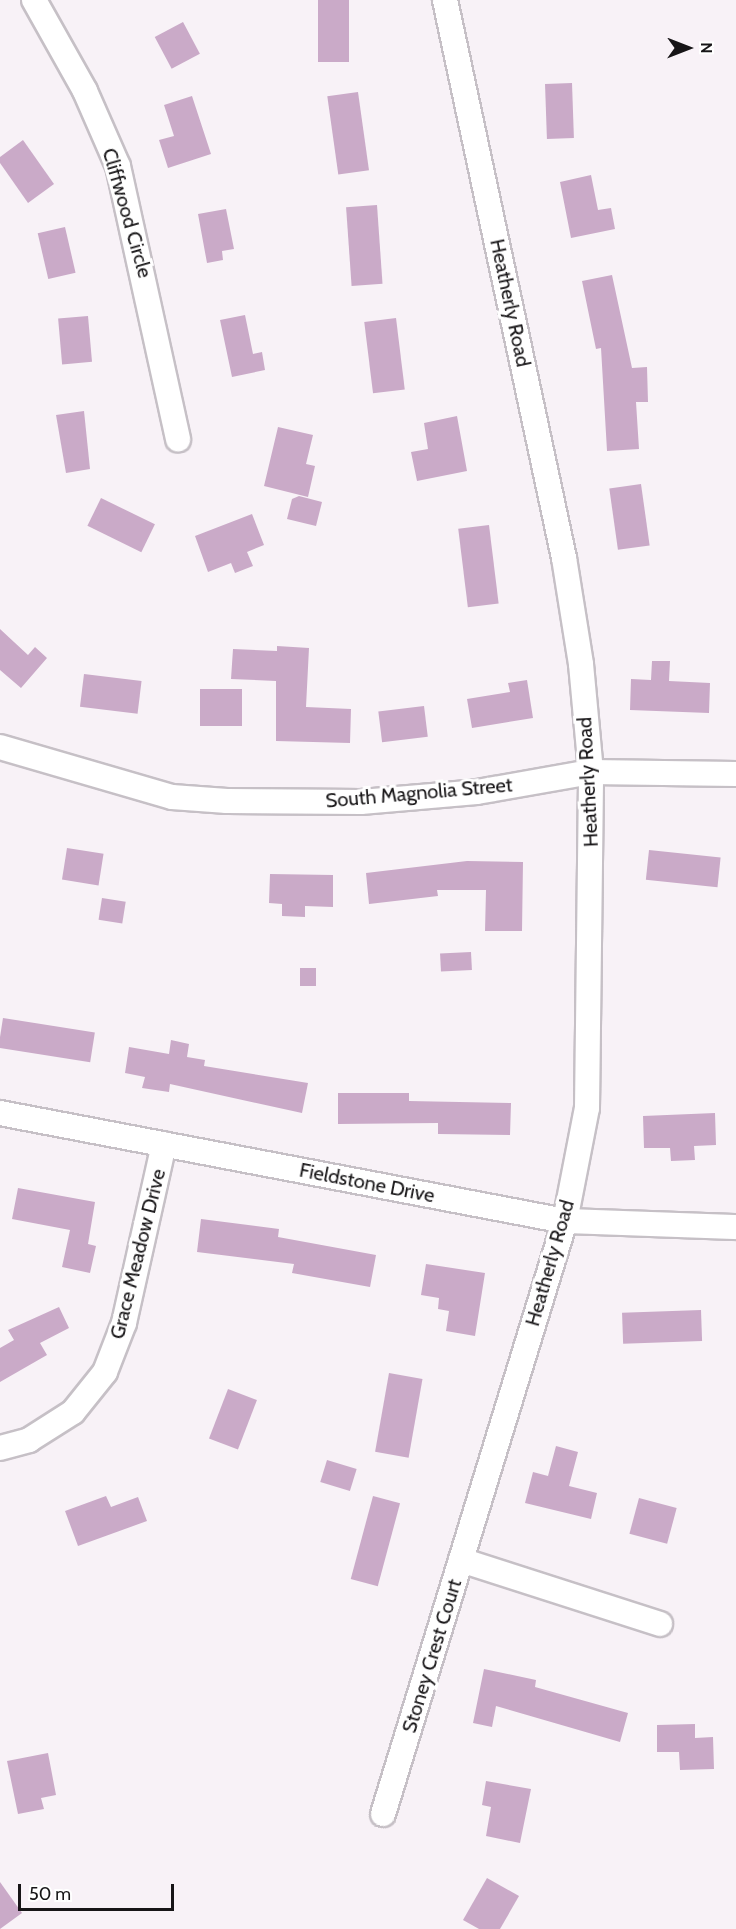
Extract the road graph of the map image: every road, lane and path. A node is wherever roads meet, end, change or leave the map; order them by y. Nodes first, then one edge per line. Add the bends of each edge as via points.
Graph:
1 (34, 0) edge
2 (445, 0) edge
3 (178, 440) dead end
4 (0, 747) edge
5 (591, 772) junction
6 (736, 774) edge
7 (0, 1113) edge
8 (164, 1144) junction
9 (565, 1221) junction
10 (736, 1227) edge
11 (0, 1448) edge
12 (461, 1560) junction
13 (660, 1624) dead end
14 (384, 1814) dead end

1 - 3 street, Cliffwood Circle via 85,91 118,166
2 - 5 street, Heatherly Road via 564,558
4 - 5 street, South Magnolia Street via 172,797 227,801 372,801 477,792
5 - 6 street, South Magnolia Street
5 - 9 street, Heatherly Road via 587,1108
7 - 8 street, Fieldstone Drive
8 - 9 street, Fieldstone Drive
8 - 11 street, Grace Meadow Drive via 124,1323 105,1372 73,1412 29,1440
9 - 10 street, Fieldstone Drive
9 - 12 street, Heatherly Road
12 - 13 street, Stoney Crest Court
12 - 14 street, Stoney Crest Court

